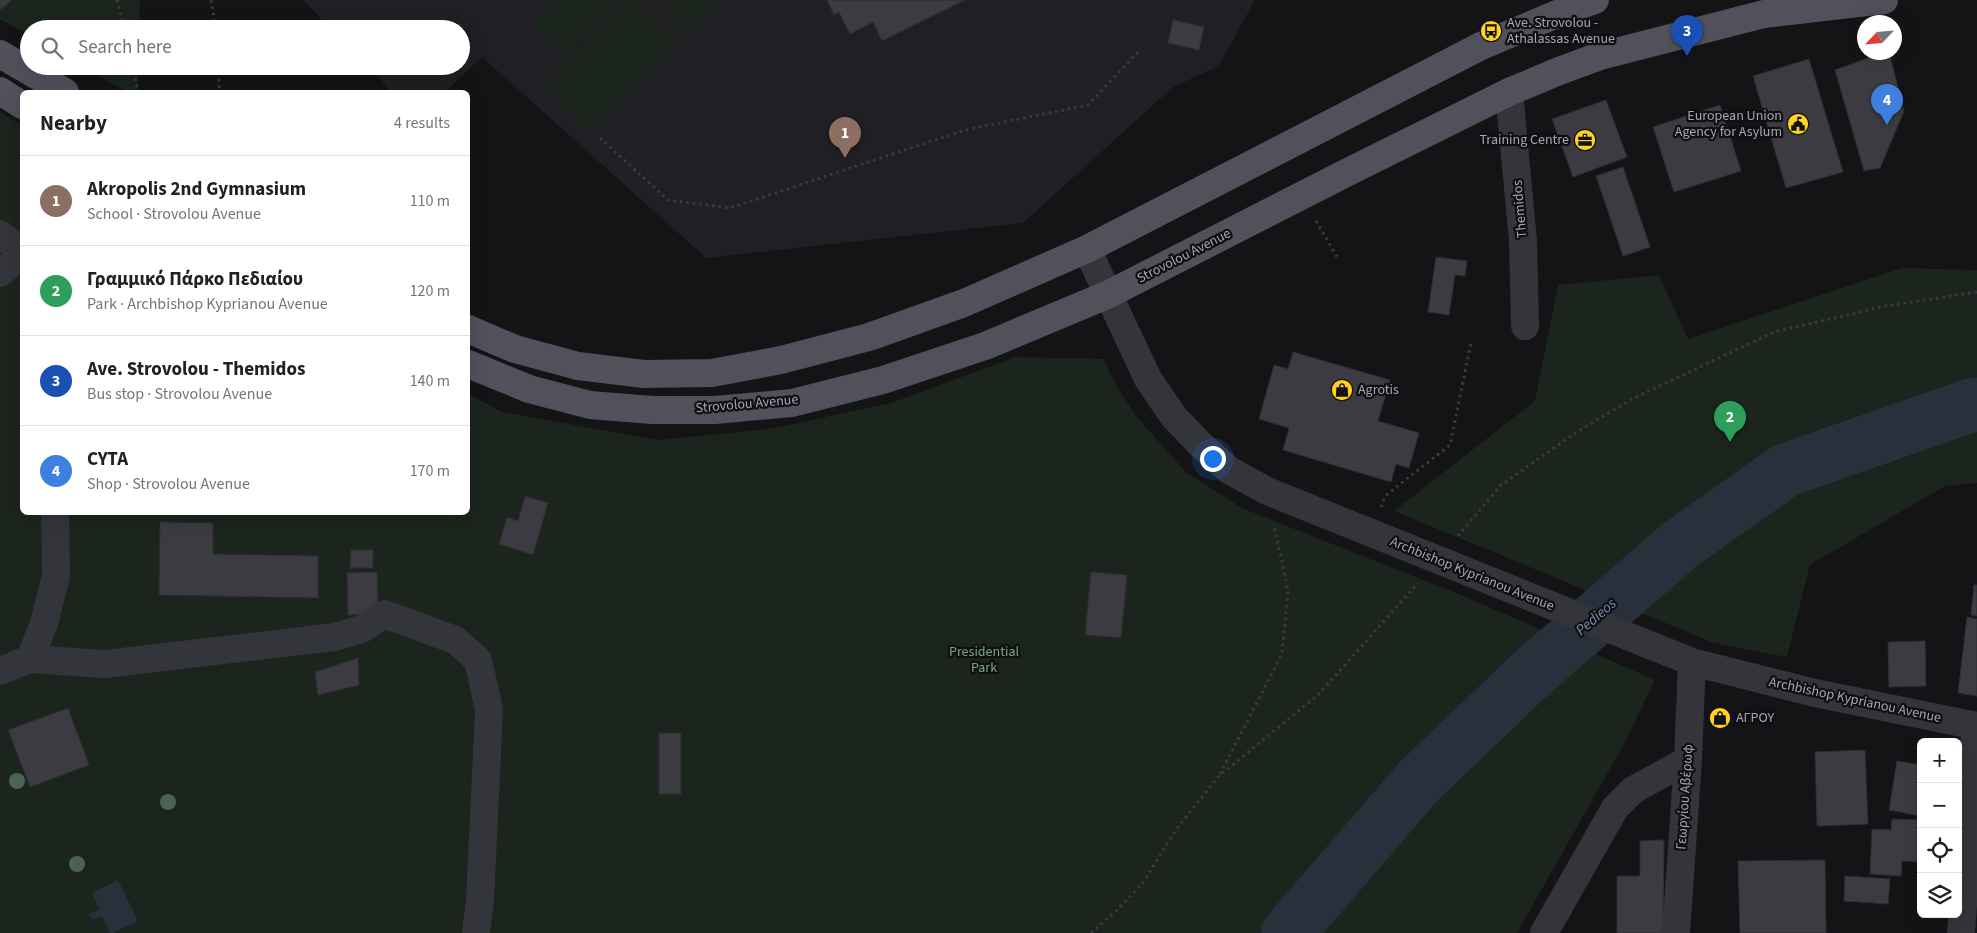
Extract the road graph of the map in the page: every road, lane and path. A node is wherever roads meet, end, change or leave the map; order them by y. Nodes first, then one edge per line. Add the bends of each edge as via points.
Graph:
1 (118, 0) edge
2 (211, 0) edge
3 (1595, 0) edge
4 (1884, 0) edge
5 (1764, 7) edge
6 (122, 20) edge
7 (214, 20) edge
8 (1141, 49) dead end
9 (0, 54) edge
10 (20, 66) edge
11 (35, 75) edge
12 (134, 75) edge
13 (219, 75) edge
14 (61, 90) edge
15 (138, 90) edge
16 (219, 90) edge
17 (0, 91) edge
18 (1510, 92) junction
19 (20, 103) edge
20 (600, 138) dead end
21 (1318, 223) dead end
22 (0, 234) edge
23 (20, 249) edge
24 (1087, 249) junction
25 (20, 257) edge
26 (1337, 257) dead end
27 (0, 273) edge
28 (1977, 292) edge
29 (1108, 295) junction
30 (1525, 326) dead end
31 (470, 330) edge
32 (1471, 344) dead end
33 (470, 365) edge
34 (1267, 491) junction
35 (55, 515) edge
36 (1372, 533) junction
37 (1456, 538) dead end
38 (1424, 575) dead end
39 (30, 659) junction
40 (1692, 662) junction
41 (0, 671) edge
42 (1976, 726) edge
43 (1688, 760) junction
44 (1218, 777) junction
45 (476, 933) edge
46 (1091, 933) edge
47 (1544, 933) edge
48 (1676, 933) edge
49 (1961, 933) edge

1 - 6 path
2 - 7 path
3 - 24 main road via 1481,46
4 - 5 main road, Strovolou Avenue
5 - 18 main road, Strovolou Avenue via 1600,56
8 - 20 path via 1088,105 964,130 730,208 668,200
9 - 10 main road
11 - 14 main road
12 - 15 path
13 - 16 path
17 - 19 main road
18 - 29 main road, Strovolou Avenue
18 - 30 street, Themidos via 1523,241
21 - 26 path
22 - 23 street
24 - 29 street, Archbishop Kyprianou Avenue
24 - 31 main road via 964,303 869,337 712,374 644,374 578,366 514,349
25 - 27 street
28 - 37 path via 1886,306 1774,332 1632,399 1575,433 1500,486
29 - 33 main road, Strovolou Avenue via 984,346 883,380 792,403 715,410 652,410 590,405 529,389
29 - 34 street, Archbishop Kyprianou Avenue via 1148,379 1174,417 1229,470
32 - 36 path via 1450,445 1385,496
34 - 36 street, Archbishop Kyprianou Avenue
34 - 44 path via 1288,590 1282,654
35 - 39 street via 56,576 44,623
36 - 40 street, Archbishop Kyprianou Avenue
38 - 44 path via 1319,694
39 - 41 street
39 - 45 street via 105,664 336,637 362,629 384,614 455,640 478,660 489,710
40 - 42 street, Archbishop Kyprianou Avenue via 1815,693
40 - 43 street, Γεωργίου Αβέρωφ
42 - 49 street
43 - 47 street via 1633,790 1615,808
43 - 48 street, Γεωργίου Αβέρωφ
44 - 46 path via 1175,831 1143,883

